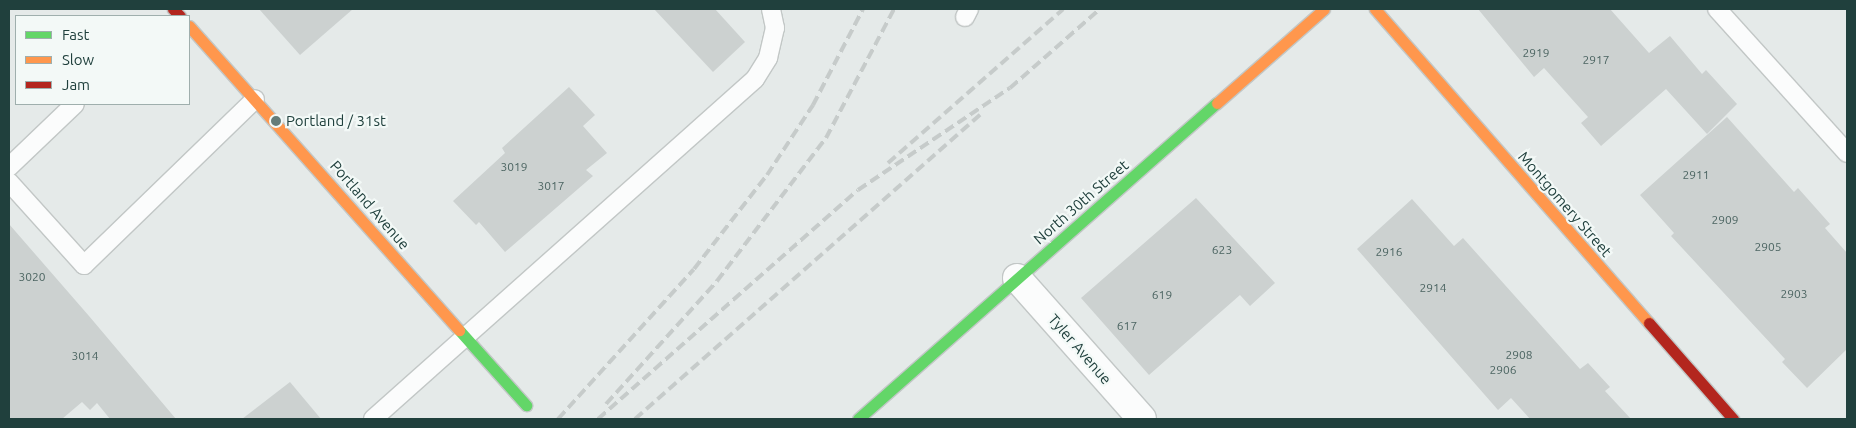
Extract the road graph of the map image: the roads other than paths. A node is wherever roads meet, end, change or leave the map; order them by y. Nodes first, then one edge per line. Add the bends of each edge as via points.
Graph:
1 (771, 9) edge
2 (1324, 9) edge
3 (1375, 9) edge
4 (1717, 9) edge
5 (190, 27) edge
6 (255, 99) junction
7 (74, 105) edge
8 (1847, 153) edge
9 (9, 167) edge
10 (9, 182) edge
11 (1017, 278) junction
12 (464, 335) junction
13 (526, 405) dead end
14 (373, 419) edge
15 (858, 419) edge
16 (1142, 419) edge
17 (1734, 419) edge

1 - 12 lane via 775,28 768,58 755,79 638,186
2 - 11 street, North 30th Street
3 - 17 street, Montgomery Street
4 - 8 lane
5 - 6 street, Portland Avenue
6 - 10 lane via 84,265
6 - 12 street, Portland Avenue
7 - 9 lane
11 - 15 street, North 30th Street
11 - 16 street, Tyler Avenue
12 - 13 street, Portland Avenue
12 - 14 lane

